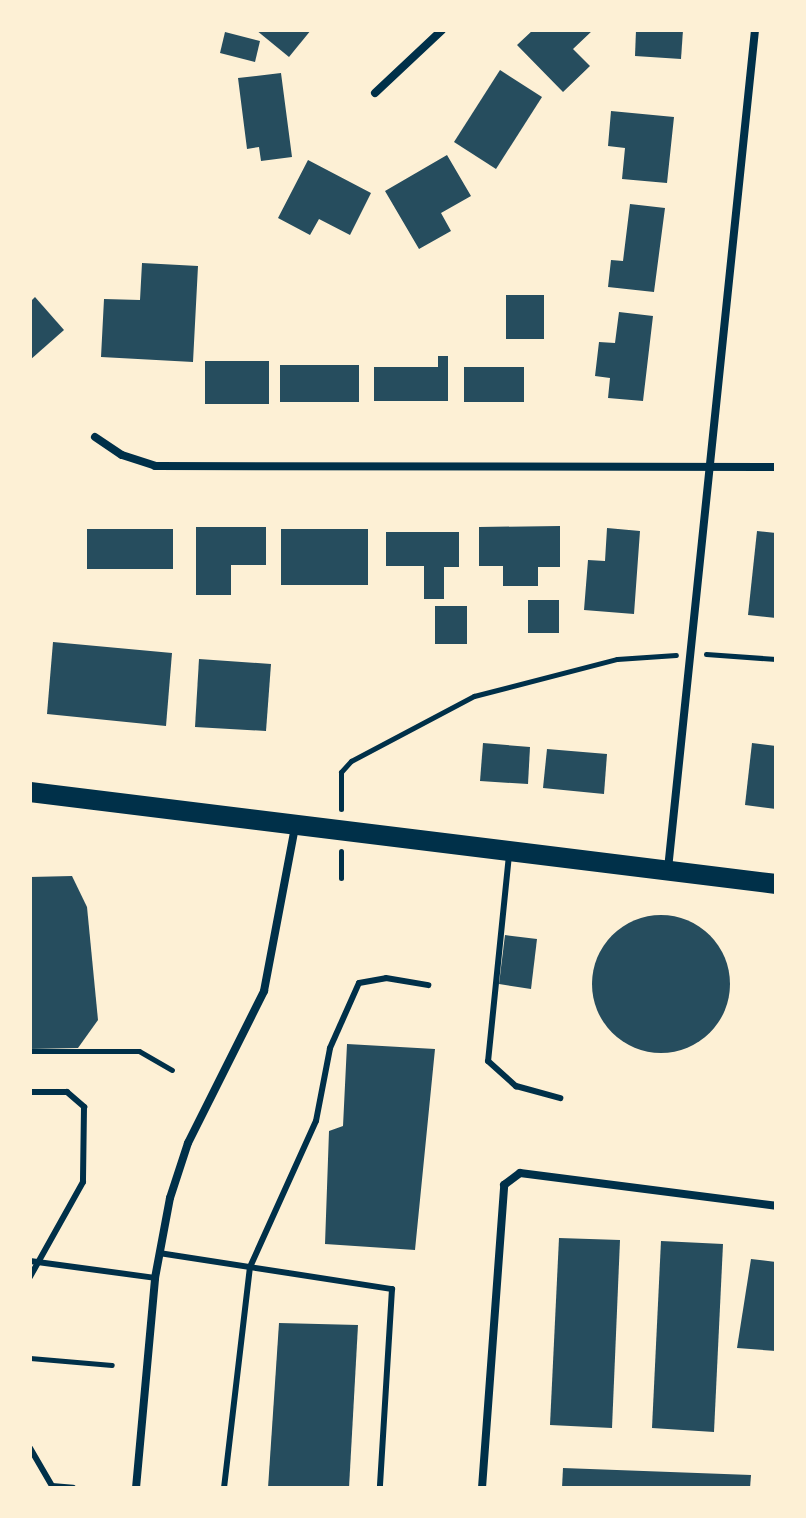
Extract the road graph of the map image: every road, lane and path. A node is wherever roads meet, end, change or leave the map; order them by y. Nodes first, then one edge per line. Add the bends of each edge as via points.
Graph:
1 (442, 30) edge
2 (755, 30) edge
3 (375, 93) dead end
4 (95, 437) dead end
5 (710, 467) junction
6 (776, 467) edge
7 (712, 653) dead end
8 (662, 656) dead end
9 (776, 659) edge
10 (341, 785) dead end
11 (30, 792) edge
12 (295, 824) junction
13 (509, 851) junction
14 (668, 871) junction
15 (776, 884) edge
16 (428, 985) dead end
17 (30, 1051) edge
18 (172, 1070) dead end
19 (30, 1092) edge
20 (560, 1098) dead end
21 (776, 1206) edge
22 (159, 1253) junction
23 (30, 1261) edge
24 (42, 1263) junction
25 (250, 1267) junction
26 (30, 1277) edge
27 (155, 1278) junction
28 (30, 1358) edge
29 (112, 1365) dead end
30 (30, 1448) edge
31 (50, 1487) edge
32 (73, 1488) edge
33 (136, 1488) edge
34 (224, 1488) edge
35 (380, 1488) edge
36 (482, 1488) edge

1 - 3 street
2 - 5 street
4 - 5 street via 122,455 155,466
5 - 6 street
5 - 14 street
7 - 9 path
8 - 10 path via 617,659 474,696 351,761 341,772
11 - 12 main road
12 - 13 main road
12 - 22 street via 264,991 188,1143
13 - 14 main road
13 - 20 lane via 488,1061 516,1086
14 - 15 main road
16 - 25 lane via 386,978 359,983 330,1048 316,1121
17 - 18 path via 139,1051
19 - 24 lane via 67,1092 84,1107 83,1182
21 - 36 street via 520,1173 504,1185
22 - 25 lane
22 - 27 street
23 - 24 lane
24 - 26 lane
24 - 27 lane
25 - 34 lane
25 - 35 lane via 392,1289
27 - 33 street
28 - 29 path
30 - 31 lane
31 - 32 lane

